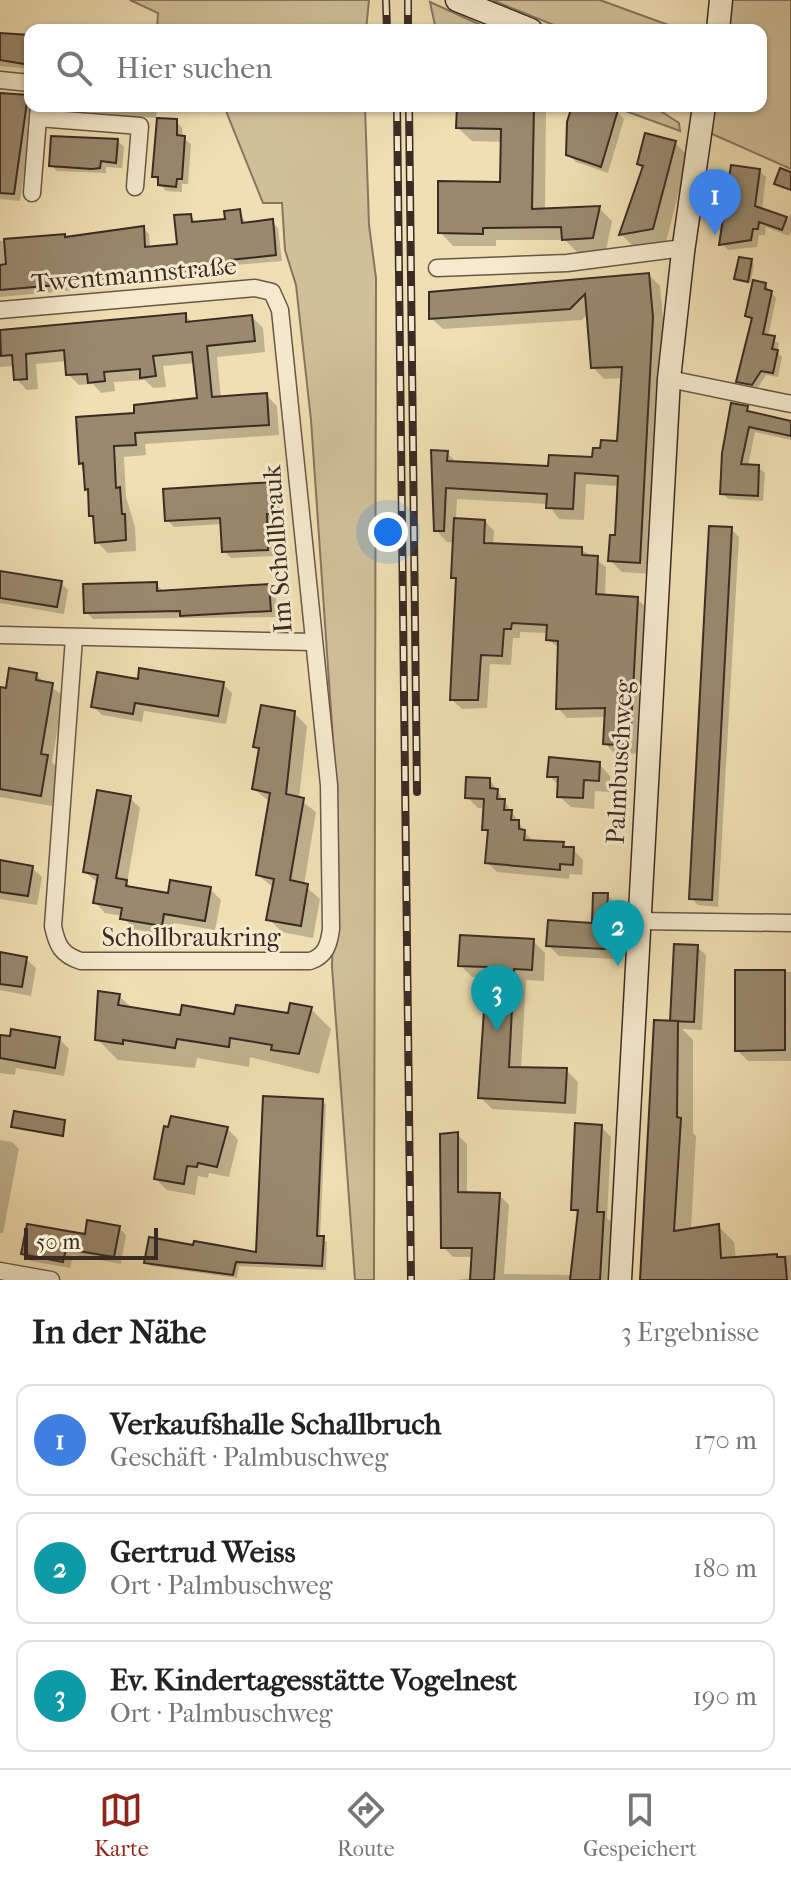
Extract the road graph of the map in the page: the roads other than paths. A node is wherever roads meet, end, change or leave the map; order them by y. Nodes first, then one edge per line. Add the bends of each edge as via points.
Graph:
1 (457, 0) edge
2 (721, 0) edge
3 (516, 24) edge
4 (719, 24) edge
5 (0, 80) edge
6 (24, 82) edge
7 (38, 112) edge
8 (703, 112) edge
9 (135, 187) dead end
10 (32, 193) dead end
11 (683, 248) junction
12 (437, 268) dead end
13 (272, 292) joint
14 (0, 310) edge
15 (669, 379) junction
16 (791, 404) edge
17 (0, 635) edge
18 (74, 638) junction
19 (313, 642) junction
20 (638, 921) junction
21 (791, 923) edge
22 (0, 1271) edge
23 (51, 1280) edge
24 (620, 1280) edge

1 - 3 street
2 - 4 street
5 - 6 street
7 - 9 street via 140,126
7 - 10 street
8 - 11 street, Palmbuschweg
11 - 12 street via 567,263
11 - 15 street, Palmbuschweg
13 - 14 street, Twentmannstraße via 255,288
13 - 19 street, Im Schollbrauk via 280,310
15 - 16 street
15 - 20 street, Palmbuschweg
17 - 18 street, Im Schollbrauk
18 - 19 street, Im Schollbrauk
18 - 19 street, Schollbraukring via 53,926 62,950 81,961 319,958 331,929 329,785
20 - 21 street
20 - 24 street, Palmbuschweg
22 - 23 street

